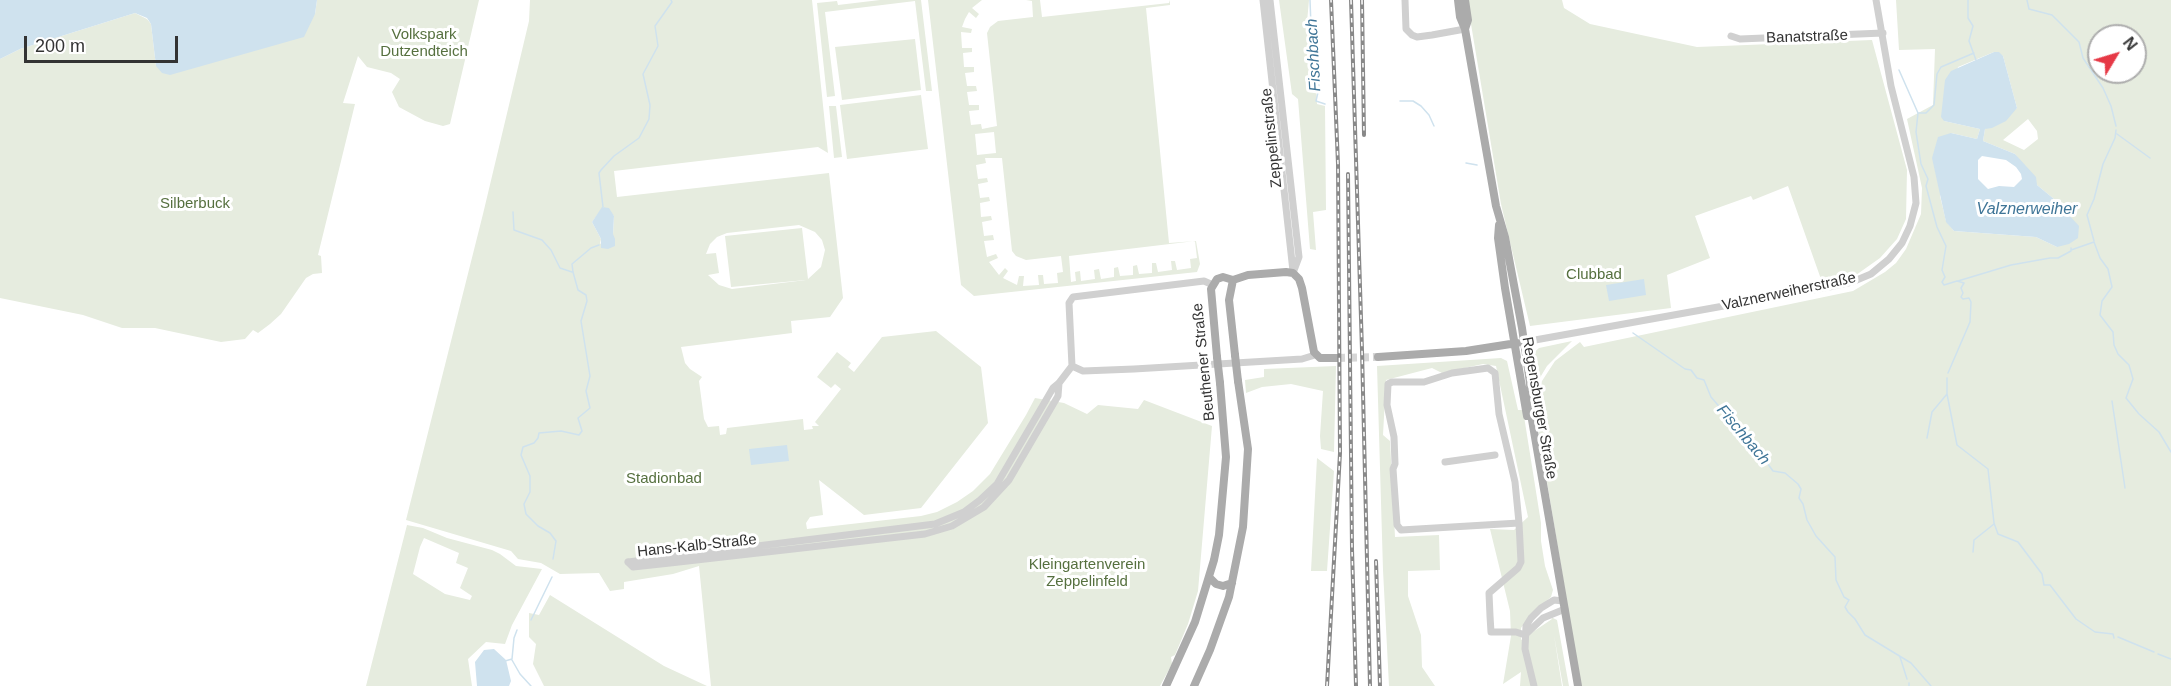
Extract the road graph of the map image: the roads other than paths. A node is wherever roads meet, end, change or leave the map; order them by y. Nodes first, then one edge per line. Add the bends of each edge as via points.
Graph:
1 (1263, 0) edge
2 (1270, 0) edge
3 (1404, 0) edge
4 (1458, 0) edge
5 (1465, 0) edge
6 (1876, 0) edge
7 (1465, 29) junction
8 (1883, 33) junction
9 (1731, 36) dead end
10 (1293, 273) junction
11 (1233, 280) junction
12 (1213, 285) junction
13 (1519, 343) junction
14 (1315, 355) junction
15 (1378, 357) tunnel mouth
16 (1337, 358) tunnel mouth
17 (1072, 366) junction
18 (1502, 453) junction
19 (1445, 462) dead end
20 (1519, 523) junction
21 (824, 542) junction
22 (1209, 577) junction
23 (1232, 583) junction
24 (1562, 605) junction
25 (1525, 635) junction
26 (1166, 686) edge
27 (1194, 686) edge
28 (1534, 686) edge
29 (1572, 686) edge
30 (1578, 686) edge

1 - 10 street, Zeppelinstraße
2 - 10 street, Zeppelinstraße via 1299,257
3 - 7 street via 1406,29 1412,35
4 - 7 main road, Regensburger Straße
5 - 7 main road, Regensburger Straße
6 - 8 street, Valznerweiherstraße
7 - 13 main road, Regensburger Straße
8 - 9 street, Banatstraße via 1740,39
8 - 13 street, Valznerweiherstraße via 1916,203 1902,243 1889,259 1871,274 1852,282
10 - 11 main road via 1248,275
10 - 14 main road, Zeppelinstraße via 1302,288
11 - 12 main road, Beuthener Straße via 1223,277
11 - 23 main road, Beuthener Straße, bridge via 1229,300 1247,440 1247,476 1245,518
12 - 17 street via 1204,281 1073,297 1069,303
12 - 22 main road, Beuthener Straße, bridge via 1225,475 1219,535
13 - 15 main road
13 - 24 main road, Regensburger Straße
13 - 24 main road, Regensburger Straße via 1530,379 1534,433
14 - 16 main road
14 - 17 street via 1134,369 1083,371
17 - 21 street, Hans-Kalb-Straße via 1009,480 984,507 952,526 925,534
18 - 19 street
18 - 20 street via 1515,482
18 - 20 street via 1495,374 1488,368 1424,382 1388,384 1397,525 1401,530
20 - 25 street via 1521,562 1489,593 1490,616 1491,632
21 - 21 street, Hans-Kalb-Straße via 628,562 633,567
22 - 23 main road via 1216,585
22 - 26 main road, Beuthener Straße via 1190,634
23 - 27 main road, Beuthener Straße via 1213,644
24 - 25 street
24 - 25 street via 1549,603 1535,612
24 - 29 main road, Regensburger Straße
24 - 30 main road
25 - 28 street

